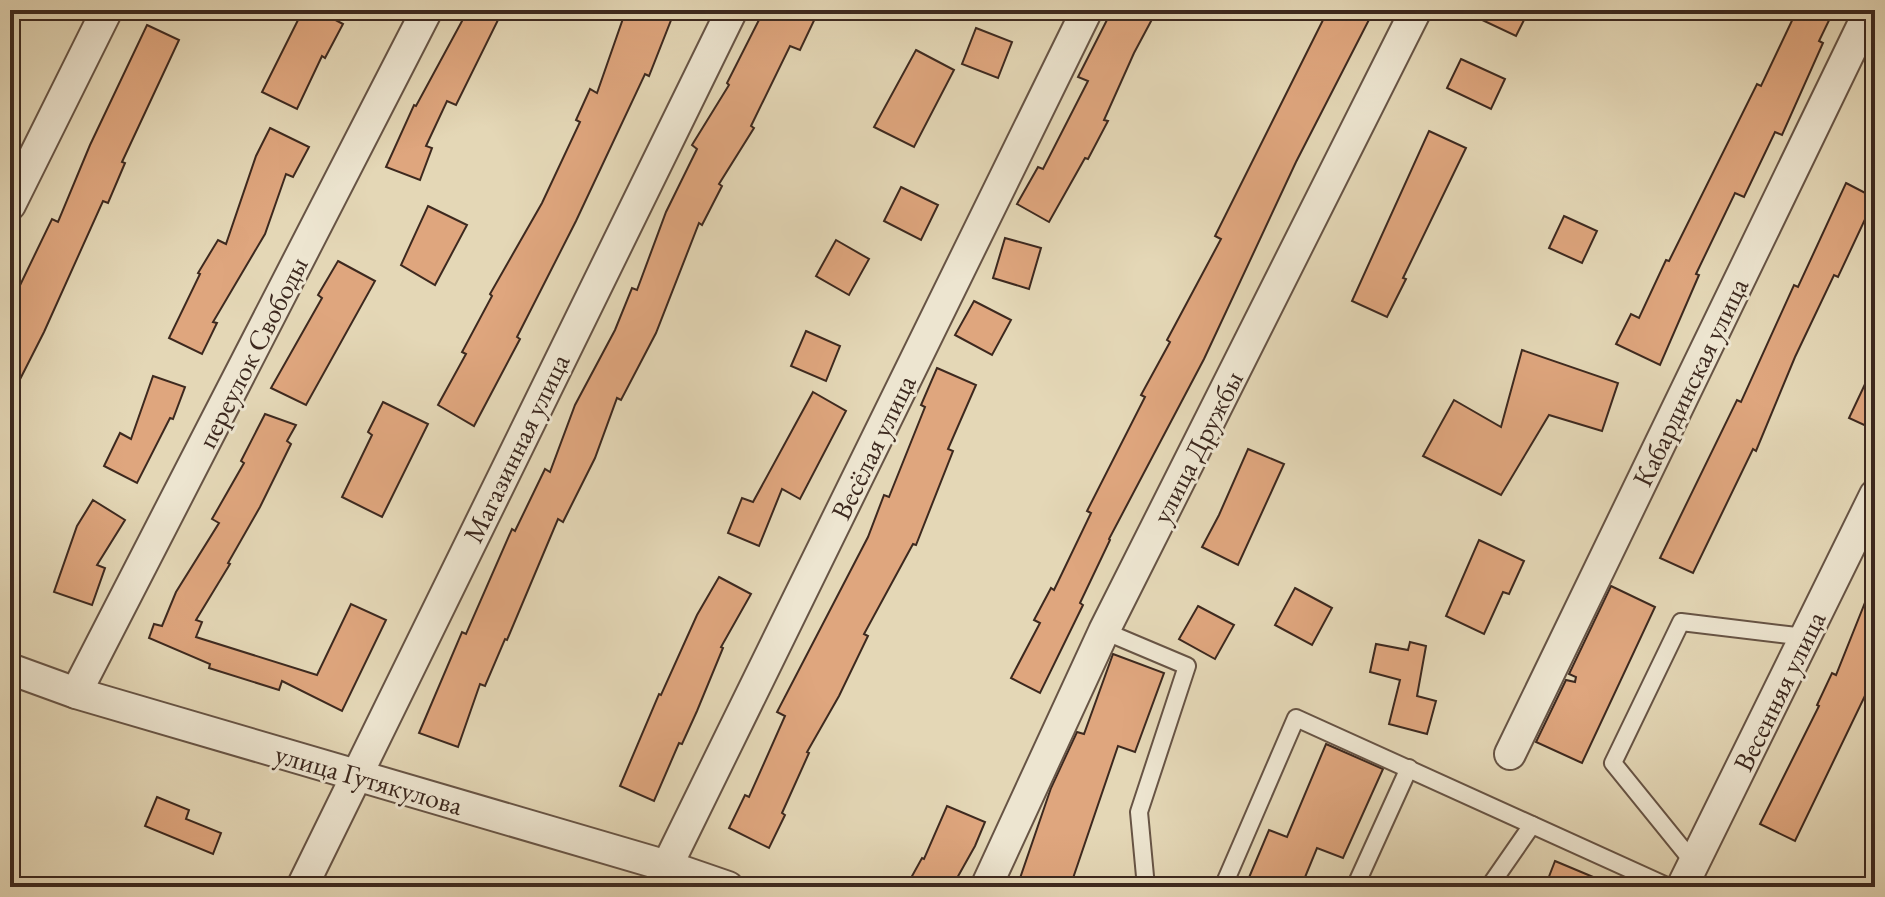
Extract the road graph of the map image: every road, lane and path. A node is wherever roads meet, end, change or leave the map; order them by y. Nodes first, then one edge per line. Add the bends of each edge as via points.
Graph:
1 (107, 10) edge
2 (427, 10) edge
3 (732, 10) edge
4 (1087, 10) edge
5 (1416, 10) edge
6 (1870, 10) edge
7 (10, 205) edge
8 (1875, 495) edge
9 (1104, 631) junction
10 (1805, 637) junction
11 (10, 669) edge
12 (76, 693) junction
13 (1510, 754) dead end
14 (1409, 768) junction
15 (356, 775) junction
16 (1532, 825) junction
17 (1688, 875) edge
18 (668, 877) edge
19 (302, 887) edge
20 (728, 887) edge
21 (986, 887) edge
22 (1146, 887) edge
23 (1223, 887) edge
24 (1355, 887) edge
25 (1489, 887) edge
26 (1669, 887) edge

1 - 7 street
2 - 12 street, переулок Свободы
3 - 15 street, Магазинная улица
4 - 18 street, Весёлая улица
5 - 9 street, улица Дружбы
6 - 13 street, Кабардинская улица
8 - 10 street, Весенняя улица
9 - 21 street, улица Дружбы
9 - 22 lane via 1187,666 1139,812
10 - 17 street, Весенняя улица
10 - 17 lane via 1681,622 1613,763
11 - 12 street, улица Гутякулова
12 - 15 street, улица Гутякулова
14 - 16 lane
14 - 23 lane via 1296,718
14 - 24 lane
15 - 18 street, улица Гутякулова
15 - 19 street, Магазинная улица
16 - 25 lane
16 - 26 lane
18 - 20 street, улица Гутякулова

